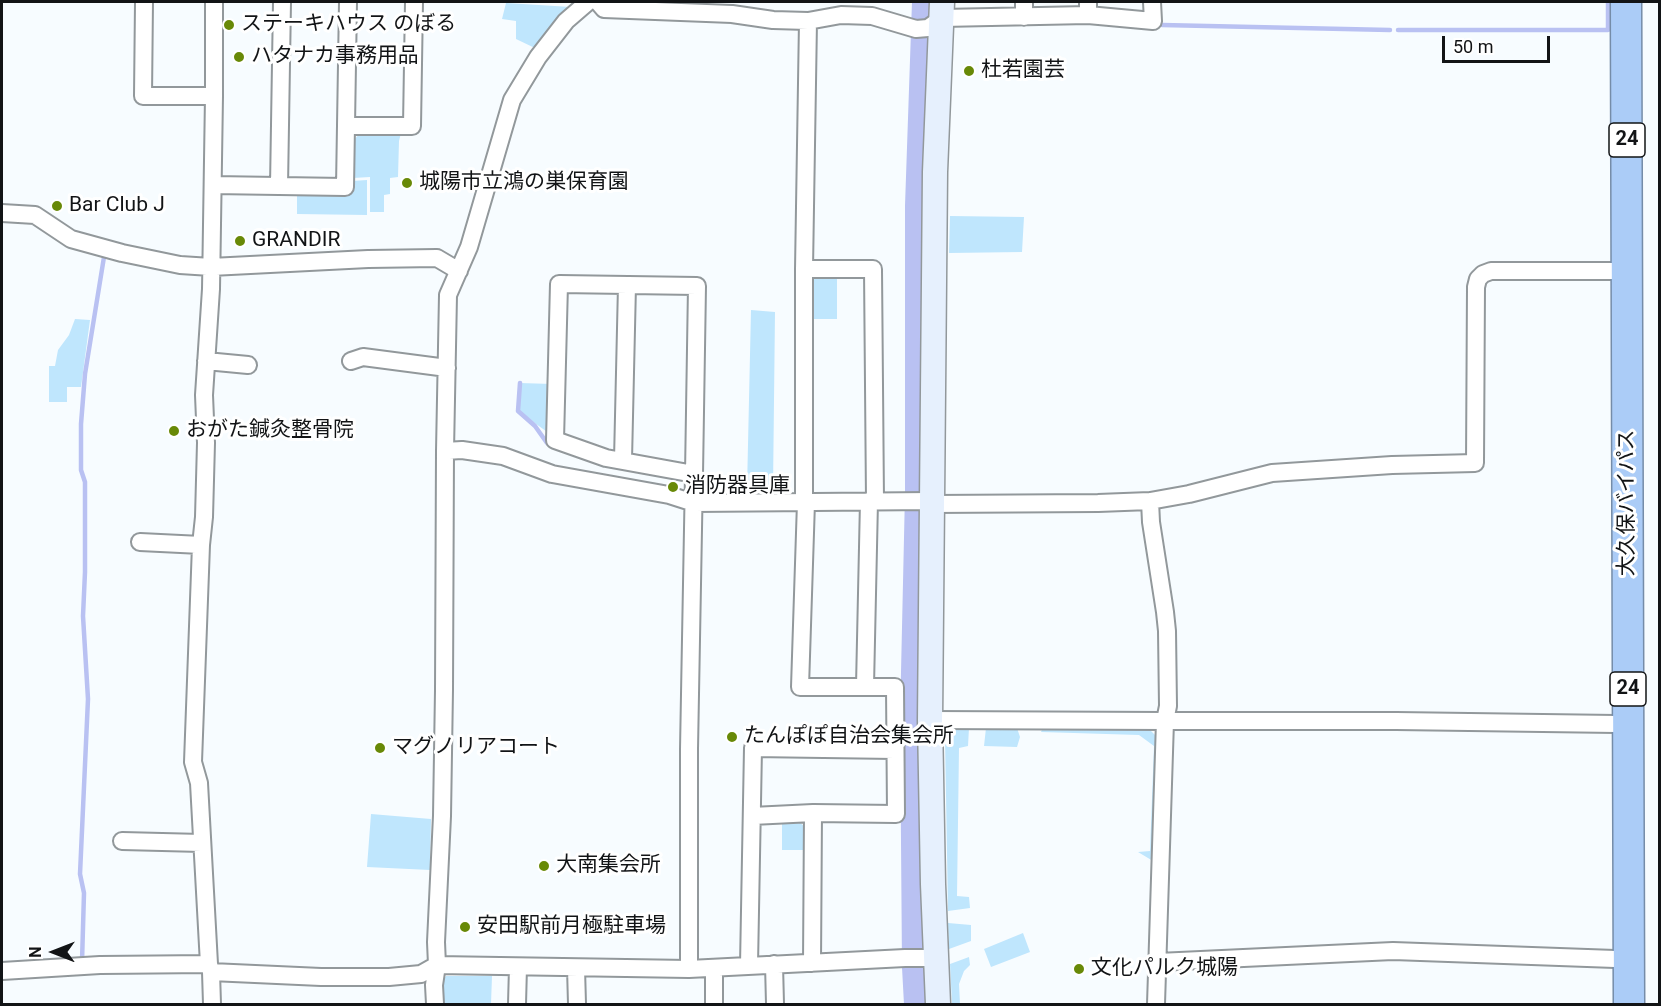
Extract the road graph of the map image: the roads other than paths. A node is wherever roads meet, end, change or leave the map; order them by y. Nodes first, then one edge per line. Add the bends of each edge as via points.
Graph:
1 (144, 2) edge
2 (214, 2) edge
3 (282, 2) edge
4 (348, 2) edge
5 (414, 2) edge
6 (588, 2) edge
7 (598, 2) edge
8 (1152, 2) edge
9 (1626, 2) edge
10 (1088, 8) edge
11 (1024, 9) edge
12 (932, 19) edge
13 (808, 21) junction
14 (214, 96) junction
15 (346, 126) junction
16 (213, 185) junction
17 (279, 186) junction
18 (2, 213) edge
19 (211, 267) junction
20 (804, 269) junction
21 (459, 271) junction
22 (1627, 278) junction
23 (627, 285) junction
24 (206, 361) junction
25 (351, 361) dead end
26 (248, 364) dead end
27 (447, 368) junction
28 (445, 451) junction
29 (623, 460) junction
30 (694, 474) junction
31 (872, 501) junction
32 (1150, 501) junction
33 (694, 502) junction
34 (805, 502) junction
35 (930, 502) junction
36 (1628, 526) junction
37 (140, 542) dead end
38 (201, 545) junction
39 (866, 686) junction
40 (930, 720) junction
41 (1165, 721) junction
42 (1616, 724) junction
43 (895, 750) junction
44 (813, 813) junction
45 (752, 816) junction
46 (122, 841) dead end
47 (202, 843) junction
48 (936, 958) junction
49 (1615, 958) junction
50 (1158, 962) junction
51 (812, 963) junction
52 (774, 964) junction
53 (437, 965) junction
54 (749, 965) junction
55 (518, 967) junction
56 (210, 968) junction
57 (576, 968) junction
58 (714, 968) junction
59 (689, 969) junction
60 (2, 970) edge
61 (212, 1005) edge
62 (435, 1005) edge
63 (517, 1005) edge
64 (577, 1005) edge
65 (714, 1005) edge
66 (775, 1005) edge
67 (938, 1005) edge
68 (1156, 1005) edge
69 (1616, 1005) edge
70 (1629, 1005) edge

1 - 14 street via 143,96
2 - 14 street
3 - 17 street
4 - 15 street
5 - 15 street via 412,126
6 - 21 street via 566,21 538,57 512,100
7 - 13 street via 604,9
8 - 10 street via 1153,21
9 - 22 highway, 大久保バイパス / 24
10 - 11 street
11 - 12 street
12 - 13 street via 841,15
12 - 35 street via 935,172
13 - 20 street
14 - 16 street
15 - 17 street via 345,187
16 - 17 street
16 - 19 street
18 - 19 street via 35,215 71,239 122,253 166,263
19 - 21 street via 437,258
19 - 24 street
20 - 31 street via 873,269
20 - 34 street
21 - 27 street via 448,295
22 - 32 street via 1615,271 1491,271 1478,279 1475,463 1272,473
22 - 36 highway, 大久保バイパス / 24
23 - 29 street
23 - 29 street via 559,284 558,296 555,440
23 - 30 street via 697,286
24 - 26 street
24 - 38 street
25 - 27 street via 363,357
27 - 28 street
28 - 33 street via 503,456 552,474
28 - 53 street
29 - 30 street
30 - 33 street
31 - 34 street
31 - 35 street
31 - 39 street
32 - 35 street
32 - 41 street via 1166,612
33 - 34 street
33 - 59 street
34 - 39 street via 800,687
35 - 40 street
36 - 42 street via 1619,560
36 - 70 highway, 大久保バイパス / 24
37 - 38 street
38 - 47 street via 193,762 199,783
39 - 43 street via 895,687
40 - 41 street
40 - 48 street
41 - 42 street
41 - 50 street
42 - 49 street
43 - 44 street via 896,814
43 - 45 street via 753,748
44 - 45 street
44 - 51 street
45 - 54 street
46 - 47 street
47 - 56 street
48 - 51 street
48 - 67 street
49 - 50 street via 1393,951
49 - 69 street
50 - 68 street
51 - 52 street
52 - 54 street
52 - 66 street
53 - 55 street
53 - 56 street via 421,975 388,977 321,977
53 - 62 street
54 - 58 street
55 - 57 street
55 - 63 street
56 - 60 street via 100,965
56 - 61 street
57 - 59 street
57 - 64 street
58 - 59 street
58 - 65 street

